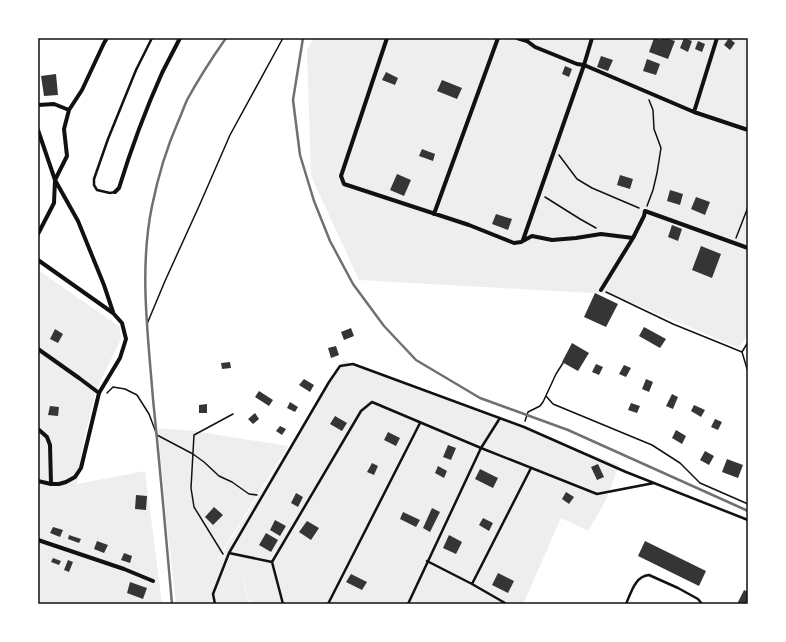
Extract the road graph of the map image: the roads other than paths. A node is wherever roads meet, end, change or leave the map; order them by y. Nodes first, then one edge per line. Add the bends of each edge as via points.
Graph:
1 (107, 38) edge
2 (152, 38) edge
3 (180, 38) edge
4 (387, 38) edge
5 (498, 38) edge
6 (517, 38) edge
7 (592, 38) edge
8 (717, 38) edge
9 (527, 40) edge
10 (584, 65) junction
11 (38, 105) edge
12 (69, 110) junction
13 (694, 112) junction
14 (38, 130) edge
15 (748, 130) edge
16 (55, 180) junction
17 (115, 192) joint
18 (434, 214) junction
19 (38, 234) edge
20 (633, 238) junction
21 (523, 240) junction
22 (748, 248) edge
23 (38, 260) edge
24 (601, 290) road end
25 (113, 313) junction
26 (38, 350) edge
27 (99, 393) junction
28 (500, 418) junction
29 (420, 422) junction
30 (38, 429) edge
31 (481, 448) junction
32 (531, 468) junction
33 (38, 481) edge
34 (654, 483) junction
35 (51, 484) junction
36 (748, 520) edge
37 (38, 540) edge
38 (229, 552) junction
39 (427, 561) junction
40 (272, 562) junction
41 (154, 580) dead end
42 (472, 584) junction
43 (505, 603) edge
44 (215, 604) edge
45 (282, 604) edge
46 (328, 604) edge
47 (408, 604) edge
48 (626, 604) edge
49 (702, 604) edge

1 - 12 street via 82,90
2 - 17 lane via 136,70 94,179 97,190
3 - 17 street via 148,107 119,188
4 - 18 street via 341,176 344,184
5 - 18 street
6 - 9 street
7 - 10 street
8 - 13 street
9 - 10 street via 539,49
10 - 13 street
10 - 21 street
11 - 12 street via 54,104
12 - 16 street via 64,129 67,156
13 - 15 street
14 - 16 street
16 - 19 street via 54,202
16 - 25 street via 78,221
18 - 21 street via 514,243
20 - 21 street via 601,234 552,240 532,236
20 - 22 street via 645,211
20 - 24 street
23 - 25 street
25 - 27 street via 122,323 126,339 120,358
26 - 27 street
27 - 35 street via 81,468 75,477 66,482
28 - 31 lane
28 - 34 lane
28 - 38 lane via 353,364 340,366
29 - 31 lane
29 - 40 lane via 372,402 361,411
29 - 46 lane
30 - 35 street via 50,445
31 - 32 lane
31 - 39 lane
32 - 34 lane via 597,494
32 - 42 lane
33 - 35 street
34 - 36 lane
37 - 41 street
38 - 40 lane
38 - 44 lane via 213,594
39 - 42 lane
39 - 47 lane
40 - 45 lane
42 - 43 lane
48 - 49 lane via 637,580 649,575 684,591

